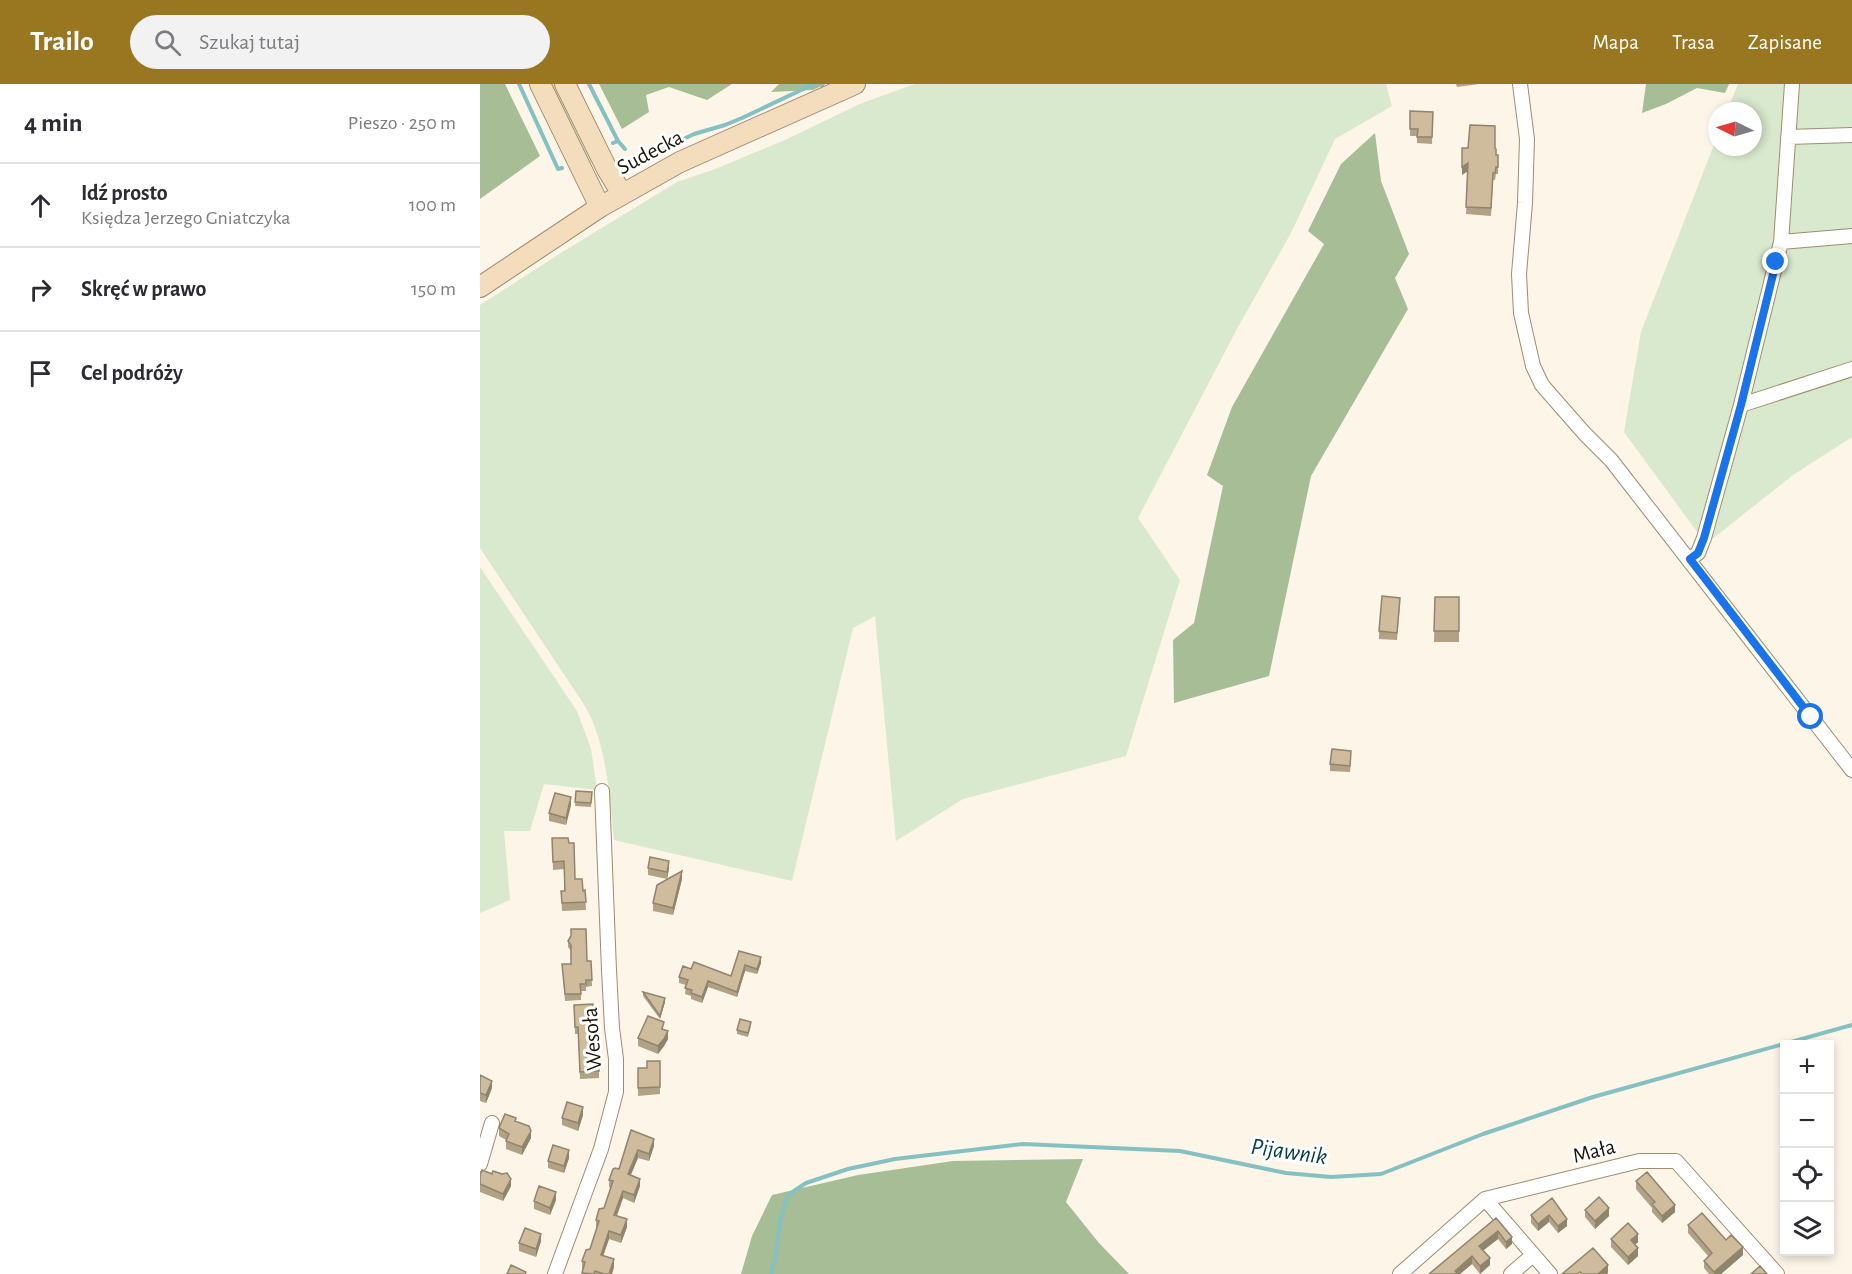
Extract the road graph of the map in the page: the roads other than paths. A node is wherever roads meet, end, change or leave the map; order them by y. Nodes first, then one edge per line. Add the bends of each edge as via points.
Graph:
1 (540, 84) edge
2 (565, 84) edge
3 (855, 84) edge
4 (1520, 84) edge
5 (1792, 84) edge
6 (1852, 135) edge
7 (1788, 137) junction
8 (622, 194) junction
9 (600, 207) junction
10 (1852, 236) edge
11 (1781, 242) junction
12 (480, 287) edge
13 (1852, 369) edge
14 (1741, 405) junction
15 (1690, 559) junction
16 (1852, 770) edge
17 (602, 791) dead end
18 (492, 1124) dead end
19 (480, 1164) edge
20 (1485, 1199) junction
21 (1533, 1255) junction
22 (555, 1274) edge
23 (1400, 1274) edge
24 (1511, 1274) edge
25 (1550, 1274) edge
26 (1777, 1274) edge

1 - 9 main road
2 - 8 main road
3 - 8 main road, Sudecka via 680,162
4 - 15 street via 1527,139 1519,274 1521,313 1533,366 1542,386 1611,460
5 - 7 street
6 - 7 street
7 - 11 street
8 - 9 main road, Sudecka
9 - 12 main road, Sudecka
10 - 11 street
11 - 14 street
13 - 14 street
14 - 15 street via 1704,538 1698,553
15 - 16 street
17 - 22 street, Wesoła via 616,1092 601,1149
18 - 19 street
20 - 21 street
20 - 23 street, Mała
20 - 26 street, Mała via 1639,1161 1676,1161
21 - 24 street
21 - 25 street

